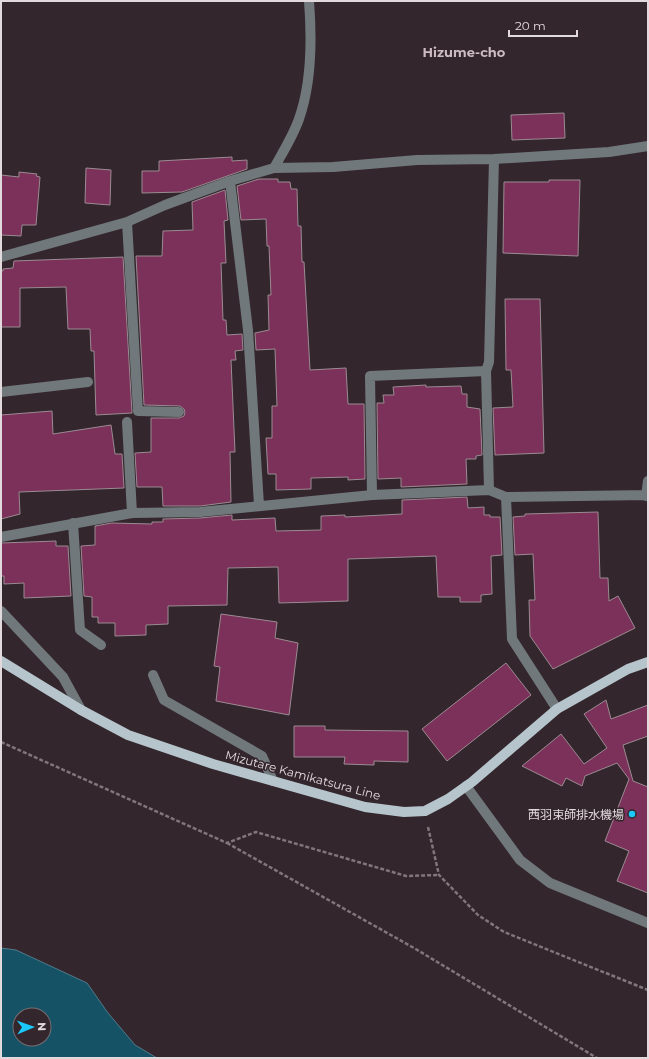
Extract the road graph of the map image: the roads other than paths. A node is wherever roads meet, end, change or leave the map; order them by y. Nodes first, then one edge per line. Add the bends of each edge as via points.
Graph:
1 (309, 1) edge
2 (648, 146) edge
3 (494, 160) junction
4 (274, 168) junction
5 (230, 181) junction
6 (127, 222) junction
7 (1, 257) edge
8 (486, 371) junction
9 (88, 382) dead end
10 (1, 392) edge
11 (179, 412) dead end
12 (126, 422) dead end
13 (648, 481) edge
14 (489, 490) junction
15 (372, 495) junction
16 (647, 496) edge
17 (506, 497) junction
18 (259, 505) junction
19 (132, 513) junction
20 (73, 523) junction
21 (1, 537) edge
22 (1, 611) edge
23 (101, 645) dead end
24 (1, 661) edge
25 (648, 662) edge
26 (153, 675) dead end
27 (557, 709) junction
28 (81, 710) junction
29 (274, 781) junction
30 (466, 786) junction
31 (648, 923) edge

1 - 4 street via 311,24 308,81 299,119
2 - 3 street via 609,152
3 - 4 street via 417,160 333,167
3 - 8 street
4 - 5 street
5 - 6 street
5 - 18 street via 248,330
6 - 7 street
6 - 11 street via 138,412
8 - 14 street
8 - 15 street via 370,376
9 - 10 street
12 - 19 street
13 - 16 street
14 - 15 street
14 - 17 street
15 - 18 street
16 - 17 street
17 - 27 street via 512,639
18 - 19 street via 200,512
19 - 20 street
20 - 21 street
20 - 23 street via 80,630
22 - 28 street via 62,677
24 - 28 main road, Mizutare Kamikatsura Line
25 - 27 main road, Mizutare Kamikatsura Line via 628,669
26 - 29 street via 164,700 262,756
27 - 30 main road, Mizutare Kamikatsura Line
28 - 29 main road, Mizutare Kamikatsura Line via 128,736 212,764
29 - 30 main road, Mizutare Kamikatsura Line via 365,807 404,812 425,811
30 - 31 street via 520,860 550,883

